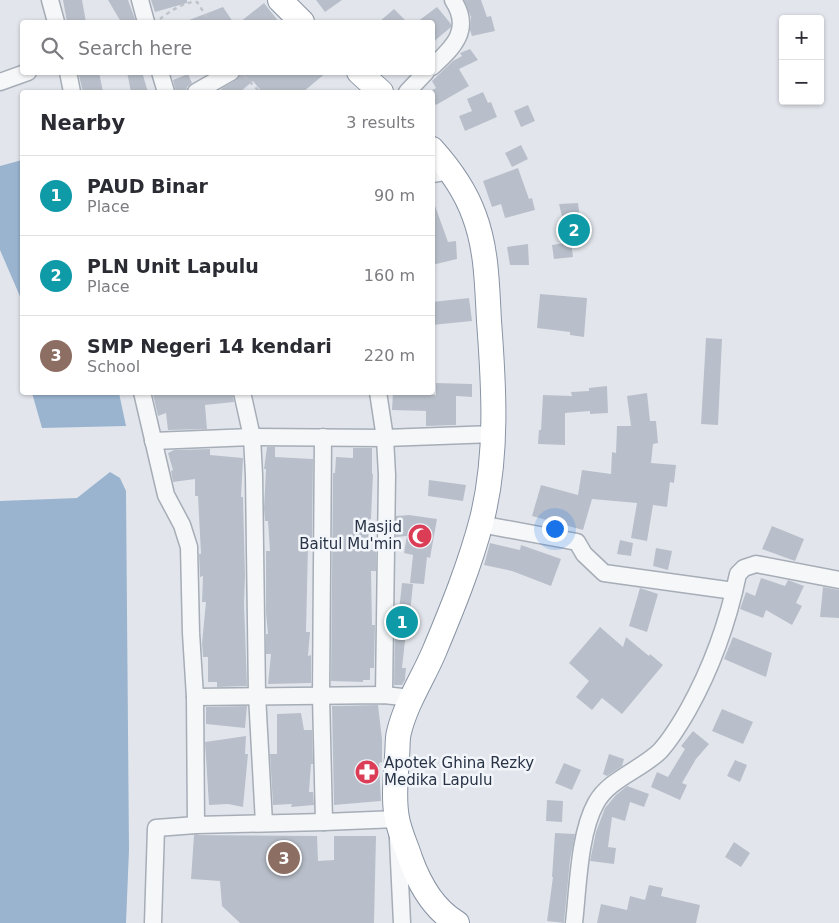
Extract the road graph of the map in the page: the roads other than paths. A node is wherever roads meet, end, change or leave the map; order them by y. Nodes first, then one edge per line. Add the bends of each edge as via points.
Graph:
1 (50, 0) edge
2 (140, 0) edge
3 (280, 0) edge
4 (453, 0) edge
5 (55, 20) edge
6 (145, 20) edge
7 (297, 20) edge
8 (435, 64) edge
9 (20, 75) edge
10 (69, 75) edge
11 (161, 75) edge
12 (226, 75) edge
13 (362, 75) edge
14 (423, 75) edge
15 (0, 82) edge
16 (72, 90) edge
17 (165, 90) edge
18 (200, 90) edge
19 (379, 90) edge
20 (409, 90) edge
21 (435, 156) edge
22 (442, 172) edge
23 (143, 395) edge
24 (243, 395) edge
25 (378, 395) edge
26 (494, 434) junction
27 (252, 437) junction
28 (323, 437) junction
29 (385, 438) junction
30 (153, 441) junction
31 (480, 524) junction
32 (839, 580) edge
33 (734, 591) junction
34 (257, 695) junction
35 (384, 695) junction
36 (195, 696) junction
37 (321, 696) junction
38 (411, 698) junction
39 (397, 819) junction
40 (324, 822) junction
41 (264, 823) junction
42 (196, 824) junction
43 (154, 923) edge
44 (402, 923) edge
45 (457, 923) edge
46 (574, 923) edge

1 - 5 street
2 - 6 street
3 - 7 highway
4 - 8 street via 462,16 462,24 449,51
9 - 15 street
10 - 16 street
11 - 17 street
12 - 18 street
13 - 19 highway
14 - 20 street
21 - 22 highway
22 - 26 highway via 463,190 483,248
23 - 30 street
24 - 27 street
25 - 29 street
26 - 29 street
26 - 31 highway
27 - 28 street
27 - 30 street
27 - 34 street
28 - 29 street
28 - 37 street
29 - 35 street
30 - 36 street via 166,495 189,547
31 - 33 street via 577,542 584,554 604,573
31 - 38 highway via 454,604
32 - 33 street via 756,564 738,574
33 - 46 street via 714,656 676,730 654,756 602,794 591,814 583,845
34 - 36 street
34 - 37 street
34 - 41 street
35 - 37 street
35 - 38 street
36 - 42 street
37 - 40 street
38 - 39 highway via 399,733 395,790
39 - 40 street
39 - 44 street
39 - 45 highway via 416,875 426,893
40 - 41 street
41 - 42 street
42 - 43 street via 156,828

